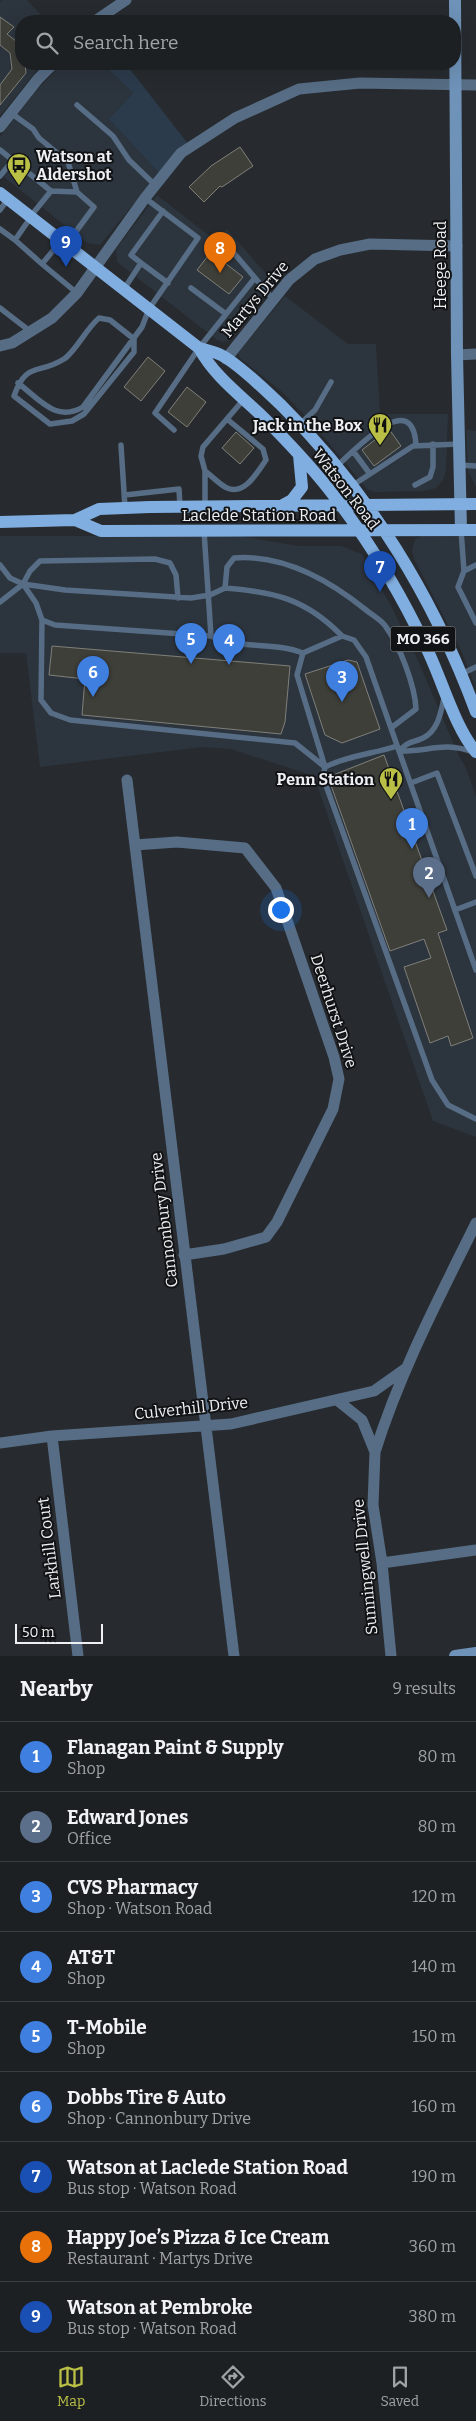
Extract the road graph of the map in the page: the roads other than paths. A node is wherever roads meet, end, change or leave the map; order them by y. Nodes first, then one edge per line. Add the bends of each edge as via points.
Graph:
1 (126, 0) edge
2 (455, 0) edge
3 (104, 15) edge
4 (455, 15) edge
5 (48, 70) edge
6 (455, 70) edge
7 (455, 85) junction
8 (476, 85) edge
9 (77, 105) dead end
10 (11, 113) junction
11 (0, 127) edge
12 (0, 150) edge
13 (12, 160) junction
14 (0, 176) edge
15 (155, 185) junction
16 (51, 191) junction
17 (77, 192) junction
18 (4, 196) edge
19 (145, 198) junction
20 (0, 210) edge
21 (163, 211) junction
22 (31, 217) junction
23 (0, 229) edge
24 (15, 240) junction
25 (64, 243) junction
26 (227, 245) dead end
27 (457, 246) junction
28 (141, 263) junction
29 (42, 264) junction
30 (95, 267) junction
31 (254, 279) junction
32 (168, 283) junction
33 (191, 288) dead end
34 (124, 289) junction
35 (77, 293) junction
36 (273, 299) junction
37 (0, 308) edge
38 (149, 309) junction
39 (226, 314) junction
40 (31, 332) junction
41 (134, 339) junction
42 (0, 346) edge
43 (199, 348) junction
44 (476, 354) edge
45 (457, 355) junction
46 (226, 358) junction
47 (18, 382) junction
48 (331, 382) dead end
49 (244, 399) junction
50 (227, 419) junction
51 (300, 424) junction
52 (174, 430) dead end
53 (433, 444) junction
54 (459, 444) junction
55 (121, 445) dead end
56 (416, 446) junction
57 (353, 451) junction
58 (299, 455) junction
59 (459, 465) junction
60 (337, 466) junction
61 (476, 466) edge
62 (205, 471) junction
63 (370, 474) junction
64 (414, 485) dead end
65 (352, 486) junction
66 (125, 495) junction
67 (460, 504) junction
68 (476, 504) edge
69 (367, 505) junction
70 (280, 506) junction
71 (341, 506) junction
72 (180, 507) junction
73 (204, 507) junction
74 (125, 508) junction
75 (75, 520) junction
76 (0, 522) edge
77 (461, 530) junction
78 (476, 530) edge
79 (204, 531) junction
80 (359, 531) junction
81 (385, 531) junction
82 (0, 565) edge
83 (476, 565) edge
84 (464, 571) junction
85 (23, 584) junction
86 (225, 588) junction
87 (210, 596) junction
88 (178, 598) junction
89 (0, 602) edge
90 (42, 620) junction
91 (476, 623) edge
92 (211, 636) junction
93 (342, 636) junction
94 (303, 653) junction
95 (476, 667) edge
96 (461, 674) junction
97 (446, 690) junction
98 (476, 712) edge
99 (391, 728) junction
100 (398, 749) junction
101 (476, 753) edge
102 (325, 767) junction
103 (127, 780) dead end
104 (411, 783) junction
105 (135, 845) junction
106 (476, 876) edge
107 (476, 902) edge
108 (455, 910) junction
109 (476, 970) edge
110 (476, 1119) edge
111 (476, 1223) edge
112 (184, 1255) junction
113 (405, 1369) junction
114 (336, 1400) junction
115 (205, 1426) junction
116 (52, 1436) junction
117 (0, 1443) edge
118 (375, 1452) junction
119 (476, 1550) edge
120 (382, 1563) junction
121 (476, 1654) edge
122 (78, 1656) edge
123 (234, 1656) edge
124 (391, 1656) edge
125 (455, 1656) edge

1 - 3 street
2 - 4 street, Heege Road
5 - 10 street
6 - 7 street, Heege Road
7 - 8 street
7 - 15 street via 360,83 299,89 235,118 181,154
7 - 27 street, Heege Road
9 - 15 lane via 113,136 129,160
10 - 11 street
10 - 17 lane via 68,162
12 - 13 lane
13 - 14 lane
13 - 16 lane
15 - 19 street
16 - 17 lane
16 - 22 lane
17 - 25 lane via 94,207
18 - 20 lane
18 - 22 main road, Watson Road / MO 366
19 - 21 lane
19 - 30 street
21 - 28 lane via 130,255
21 - 32 lane via 198,238
22 - 24 lane
22 - 25 main road, Watson Road / MO 366
23 - 24 lane
24 - 29 lane
25 - 29 lane
25 - 30 main road, Watson Road / MO 366
26 - 31 lane
27 - 36 street, Martys Drive via 370,244 340,250 315,259 302,268
27 - 45 street, Heege Road
28 - 32 lane
28 - 34 lane
29 - 35 lane
30 - 34 main road, Watson Road / MO 366
30 - 35 street
31 - 36 lane
31 - 39 lane
32 - 38 lane
33 - 39 lane
34 - 38 main road, Watson Road / MO 366
35 - 40 street via 52,318
36 - 46 street, Martys Drive
37 - 40 lane
38 - 41 lane
38 - 43 main road, Watson Road / MO 366
39 - 43 lane
40 - 42 street
41 - 47 lane via 110,320 99,318 64,359 24,374
41 - 47 lane via 83,407 72,414 53,411
41 - 47 lane via 134,352 84,414 72,421 50,424 14,396
43 - 46 main road, Watson Road / MO 366
43 - 49 main road, Watson Road / MO 366 via 209,366
43 - 52 lane via 155,413
44 - 45 street
45 - 54 street, Heege Road
46 - 51 main road, Watson Road / MO 366
48 - 51 lane via 315,410
49 - 50 lane
49 - 58 main road, Watson Road / MO 366
50 - 62 lane via 204,447 201,456
50 - 62 lane via 263,449 266,460 239,489 228,488
51 - 60 main road, Watson Road / MO 366
53 - 54 lane
53 - 56 lane
53 - 64 lane via 430,477
54 - 59 street, Heege Road
55 - 66 lane
56 - 57 lane via 413,429 399,420 390,422
56 - 63 lane
57 - 60 lane
57 - 63 lane
58 - 70 main road via 302,487 292,500
58 - 71 main road, Watson Road / MO 366
59 - 61 lane
59 - 67 street, Heege Road
60 - 65 main road, Watson Road / MO 366
62 - 73 lane
63 - 65 lane
65 - 69 main road, Watson Road / MO 366
66 - 72 lane via 179,489
66 - 74 lane
67 - 68 main road, Laclede Station Road
67 - 69 main road, Laclede Station Road
67 - 77 street, Heege Road
69 - 71 main road, Laclede Station Road
69 - 81 main road, Watson Road / MO 366
70 - 71 main road, Laclede Station Road
70 - 73 main road, Laclede Station Road
71 - 80 main road, Watson Road / MO 366
72 - 73 main road, Laclede Station Road
72 - 74 main road, Laclede Station Road
74 - 75 main road, Laclede Station Road via 100,509
75 - 76 main road, Laclede Station Road
75 - 79 main road, Laclede Station Road via 101,531
77 - 78 main road, Laclede Station Road
77 - 81 main road, Laclede Station Road
77 - 84 lane
79 - 80 main road, Laclede Station Road
79 - 87 lane
80 - 81 main road, Laclede Station Road
80 - 97 main road, Watson Road / MO 366 via 411,616
81 - 96 main road, Watson Road / MO 366 via 427,602
82 - 85 lane via 10,578
83 - 84 lane
84 - 91 lane via 458,587
85 - 88 lane
85 - 88 lane via 40,560 155,559 170,564 176,575
85 - 89 lane
85 - 90 lane
86 - 87 lane
86 - 93 lane via 281,595 324,617
86 - 99 lane via 227,568 234,558 278,562 309,572 338,587 386,626 415,693 416,708
87 - 88 lane
87 - 92 lane
90 - 92 lane via 55,625
90 - 102 lane via 40,700 51,713 70,720 296,743
92 - 94 lane via 223,642 287,647
93 - 94 lane
93 - 99 lane via 354,640 366,657
94 - 102 lane via 297,675
95 - 96 lane
96 - 98 main road, Watson Road / MO 366
97 - 100 lane via 436,726 423,738 411,740
97 - 101 main road, Watson Road / MO 366 via 465,739
99 - 100 lane
100 - 101 lane via 424,750 447,745
100 - 102 lane via 355,755
100 - 104 lane
102 - 110 lane via 323,777 432,1080 448,1105
103 - 105 street, Cannonbury Drive
104 - 106 lane via 437,772
104 - 108 lane
105 - 112 street, Cannonbury Drive
105 - 112 street, Deerhurst Drive via 177,842 245,848 276,888 339,1079 333,1108 277,1222 266,1237 224,1250
107 - 108 lane
108 - 109 lane
111 - 113 street, Culverhill Drive
112 - 115 street, Cannonbury Drive
113 - 114 street, Culverhill Drive via 374,1391
113 - 118 street, Culverhill Drive
114 - 115 street, Culverhill Drive via 231,1424
114 - 118 street, Sunningwell Drive via 362,1420
115 - 116 street, Culverhill Drive
115 - 123 street, Cannonbury Drive
116 - 117 street, Culverhill Drive
116 - 122 street, Larkhill Court
118 - 120 street, Sunningwell Drive via 373,1505
119 - 120 street
120 - 124 street, Sunningwell Drive
121 - 125 street

